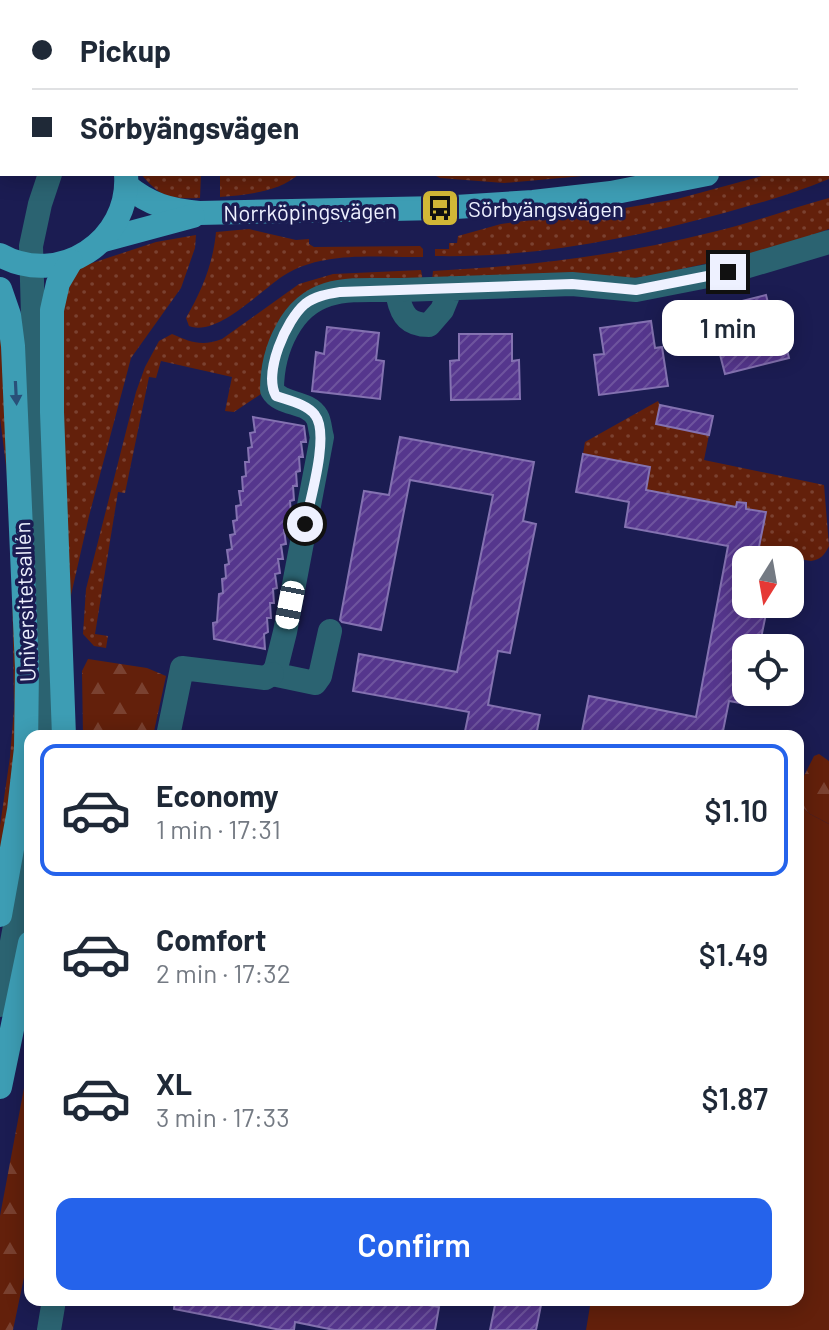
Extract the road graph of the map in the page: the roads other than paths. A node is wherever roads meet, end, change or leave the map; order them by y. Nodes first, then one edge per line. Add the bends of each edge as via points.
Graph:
1 (49, 176) edge
2 (697, 176) edge
3 (127, 180) edge
4 (199, 213) junction
5 (104, 240) junction
6 (829, 242) edge
7 (0, 255) edge
8 (71, 261) junction
9 (31, 266) junction
10 (451, 288) junction
11 (0, 289) edge
12 (402, 290) junction
13 (330, 631) dead end
14 (272, 674) junction
15 (25, 730) edge
16 (45, 730) edge
17 (64, 730) edge
18 (169, 730) edge
19 (24, 754) edge
20 (24, 879) edge
21 (0, 915) edge
22 (24, 972) edge
23 (0, 1005) edge
24 (0, 1087) edge
25 (53, 1306) edge
26 (49, 1330) edge

1 - 9 street
2 - 4 main road, Norrköpingsvägen via 518,203
3 - 4 main road, Norrköpingsvägen via 144,200
3 - 5 main road via 120,215
4 - 5 main road, Norrköpingsvägen
5 - 8 main road
6 - 10 street via 728,272 636,290 572,284
7 - 9 main road
8 - 9 main road
8 - 17 main road, Universitetsallén via 58,283 52,310
9 - 16 street
10 - 12 street
10 - 12 street via 429,325 418,325 400,310
11 -> 15 main road, Universitetsallén via 13,346 27,668
12 - 14 street via 322,295 294,316 279,345 272,390 316,416 322,437 285,632
13 - 14 street via 315,683
14 - 18 street via 265,678 182,668
19 -> 21 main road, Universitetsallén
20 - 23 street
22 - 24 main road
25 - 26 street

